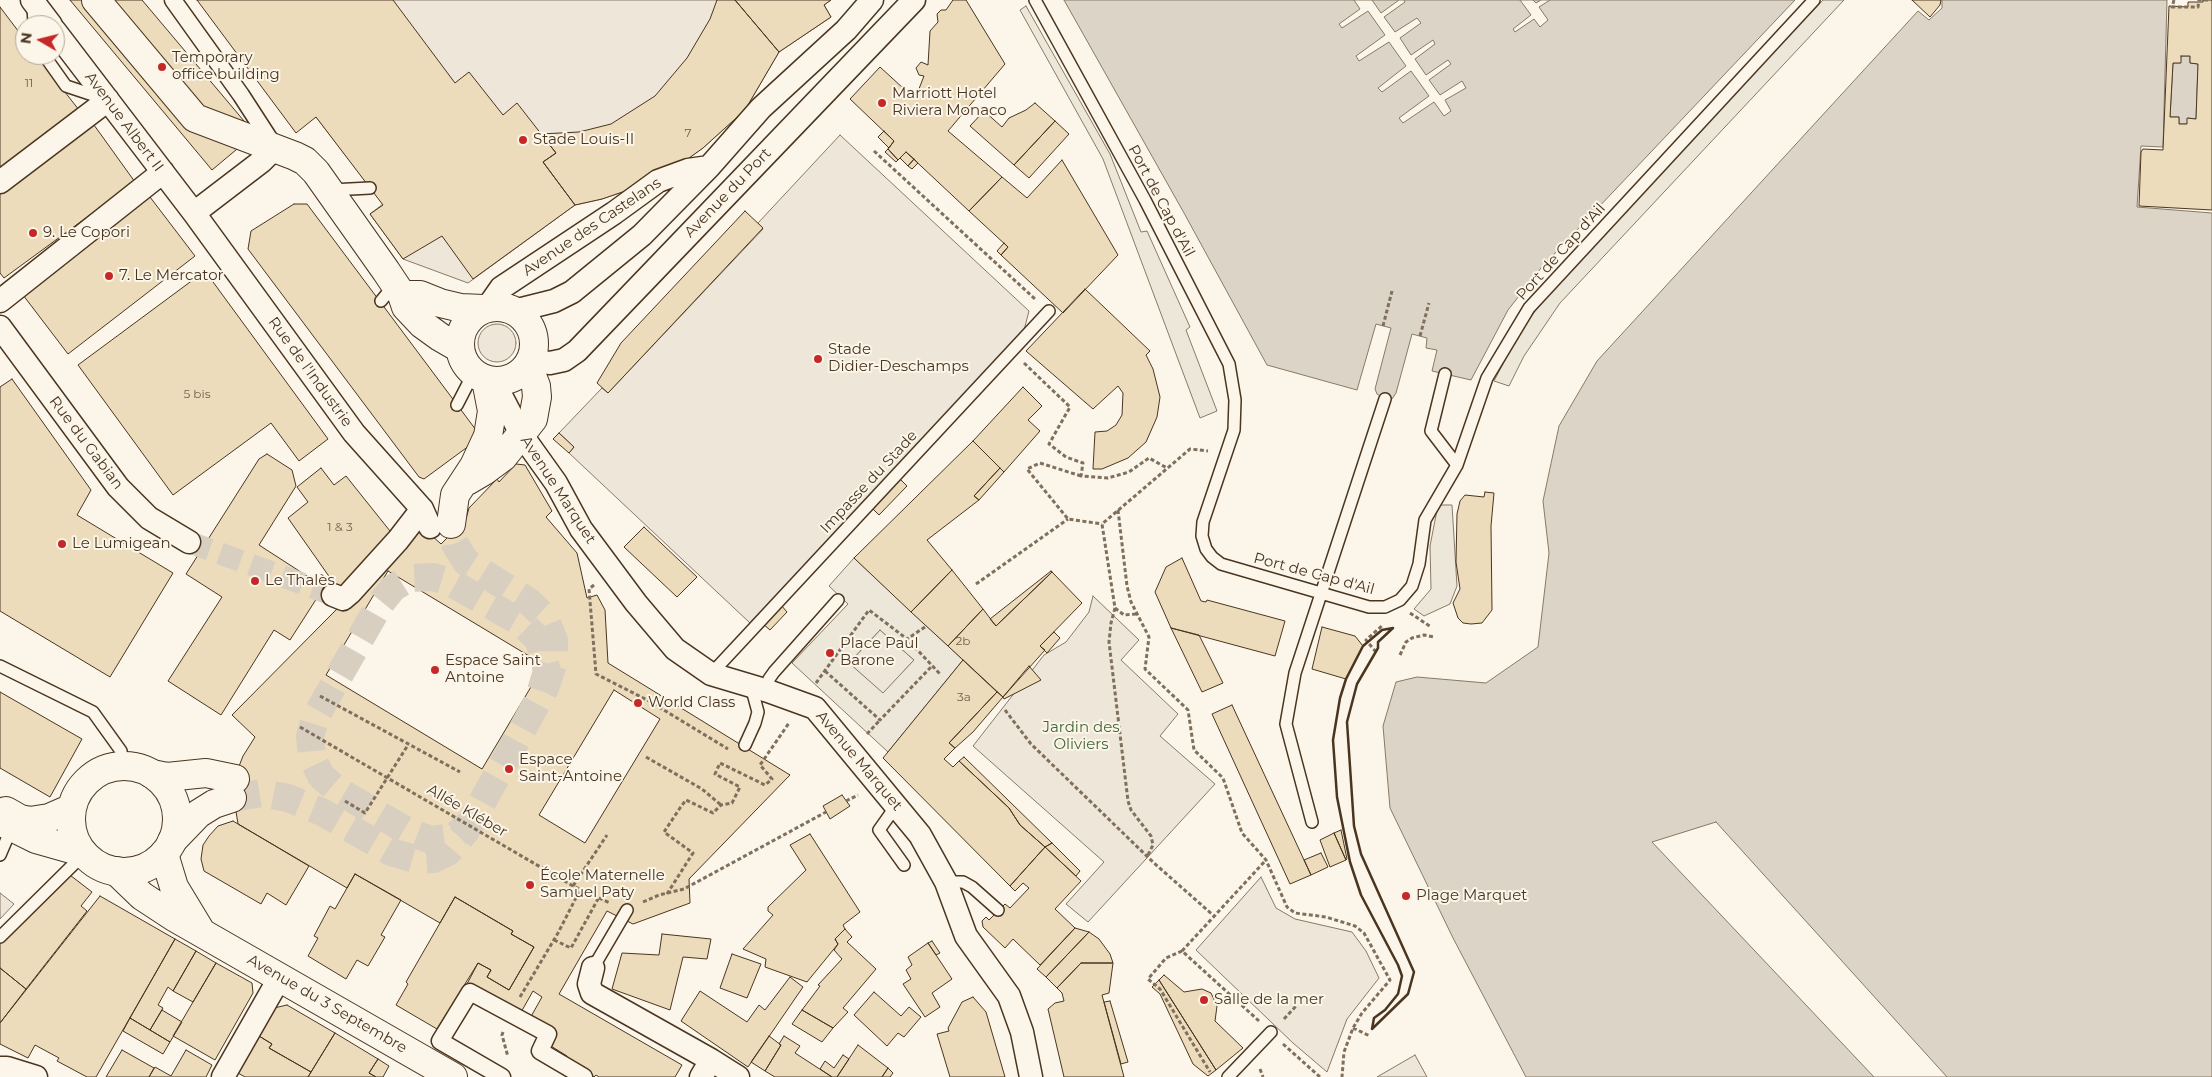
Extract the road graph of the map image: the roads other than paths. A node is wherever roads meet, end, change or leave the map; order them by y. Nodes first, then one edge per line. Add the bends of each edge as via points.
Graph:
1 (96, 0) edge
2 (174, 0) edge
3 (872, 0) edge
4 (914, 0) edge
5 (1035, 0) edge
6 (1814, 0) edge
7 (32, 1) edge
8 (33, 15) edge
9 (43, 15) edge
10 (65, 44) edge
11 (51, 65) edge
12 (108, 100) junction
13 (275, 148) junction
14 (709, 166) junction
15 (163, 172) junction
16 (0, 182) edge
17 (370, 188) dead end
18 (329, 190) junction
19 (194, 213) junction
20 (392, 293) junction
21 (0, 301) edge
22 (485, 308) junction
23 (514, 311) junction
24 (1049, 311) road end
25 (0, 327) edge
26 (459, 348) junction
27 (529, 363) junction
28 (1445, 374) dead end
29 (484, 379) junction
30 (1384, 399) dead end
31 (457, 405) dead end
32 (521, 434) junction
33 (1457, 466) junction
34 (464, 483) junction
35 (436, 520) junction
36 (189, 542) tunnel mouth
37 (1322, 592) junction
38 (333, 595) tunnel mouth
39 (838, 600) dead end
40 (0, 666) edge
41 (710, 674) junction
42 (760, 688) junction
43 (745, 745) dead end
44 (123, 766) junction
45 (152, 774) junction
46 (896, 806) junction
47 (72, 808) junction
48 (4, 818) edge
49 (1312, 822) dead end
50 (168, 847) junction
51 (83, 852) junction
52 (0, 855) edge
53 (904, 865) dead end
54 (116, 871) junction
55 (946, 882) junction
56 (627, 910) road end
57 (998, 910) dead end
58 (201, 932) junction
59 (0, 937) edge
60 (593, 968) joint
61 (280, 977) junction
62 (1271, 1032) road end
63 (0, 1068) edge
64 (706, 1068) edge
65 (438, 1074) edge
66 (36, 1077) edge
67 (223, 1077) edge
68 (502, 1077) edge
69 (584, 1077) edge
70 (738, 1077) edge
71 (1031, 1077) edge
72 (1228, 1077) edge

1 - 13 street via 195,118
2 - 13 street
3 - 14 street, Avenue des Castelans via 846,30 761,108
4 - 27 street, Avenue du Port via 577,351 564,360
5 - 37 lane, Port de Cap d'Ail via 1145,200 1229,364 1235,400 1234,430 1203,522 1202,536 1206,549 1222,564
6 - 33 lane, Port de Cap d'Ail via 1529,308 1487,378
7 - 8 lane
7 - 9 street
10 - 12 street, Avenue Albert II
11 - 12 lane via 66,86
12 - 15 street, Avenue Albert II
12 - 16 street
13 - 18 street via 305,161
13 - 19 street
14 - 22 street, Avenue des Castelans via 658,181 501,288
14 - 23 street, Avenue des Castelans via 642,235 572,292 554,301
15 - 19 street, Avenue Albert II
15 - 21 street
17 - 18 lane
18 - 20 street
19 - 35 street, Rue de l'Industrie via 354,433
20 - 22 street via 420,295 461,308
20 - 26 street via 416,318
22 - 23 street via 501,307
22 - 26 street via 465,324
23 - 27 street via 524,318 534,338
24 - 41 lane, Impasse du Stade
25 - 36 street, Rue du Gabian via 118,488 149,518
26 - 29 street via 464,362
27 - 29 street via 513,378
27 - 32 street via 536,386 536,409 533,420
28 - 33 lane via 1431,430
29 - 31 lane
29 - 32 street, Avenue Marquet
29 - 34 street via 492,411 488,436
30 - 37 lane
32 - 34 street via 503,457
32 - 41 street, Avenue Marquet via 556,483 581,529 636,603 675,649
33 - 37 lane, Port de Cap d'Ail via 1425,520 1419,564 1412,586 1400,600 1385,607 1369,607
34 - 35 street
35 - 38 street via 398,540 343,599
37 - 49 lane via 1295,673 1286,724
39 - 42 lane
40 - 44 lane via 93,712 121,751
41 - 42 street, Avenue Marquet
42 - 43 lane via 756,724
42 - 46 street, Avenue Marquet via 815,708
44 - 45 street
44 - 47 street via 106,769 91,778 79,792
45 - 50 street via 166,787 175,803 177,822
45 - 50 street via 167,777 206,773 233,789 198,814
46 - 53 lane via 880,830
46 - 55 street, Avenue Marquet via 920,835
47 - 48 street via 49,818 30,821
47 - 51 street via 71,824
48 - 51 street via 36,839
48 - 52 lane
50 - 54 street via 150,865 133,871
50 - 58 street, Avenue du 3 Septembre via 174,887
51 - 54 street via 93,862
51 - 59 lane
54 - 58 street, Avenue du 3 Septembre via 149,900
55 - 57 lane via 963,882
55 - 71 street, Avenue Marquet via 966,936 1010,996 1022,1032
56 - 60 lane
58 - 61 street, Avenue du 3 Septembre
60 - 64 street via 589,984 592,993
61 - 65 street, Avenue du 3 Septembre
61 - 67 street
62 - 72 lane
63 - 66 street
64 - 70 street
68 - 69 street via 440,1041 470,992 548,1034 540,1051

